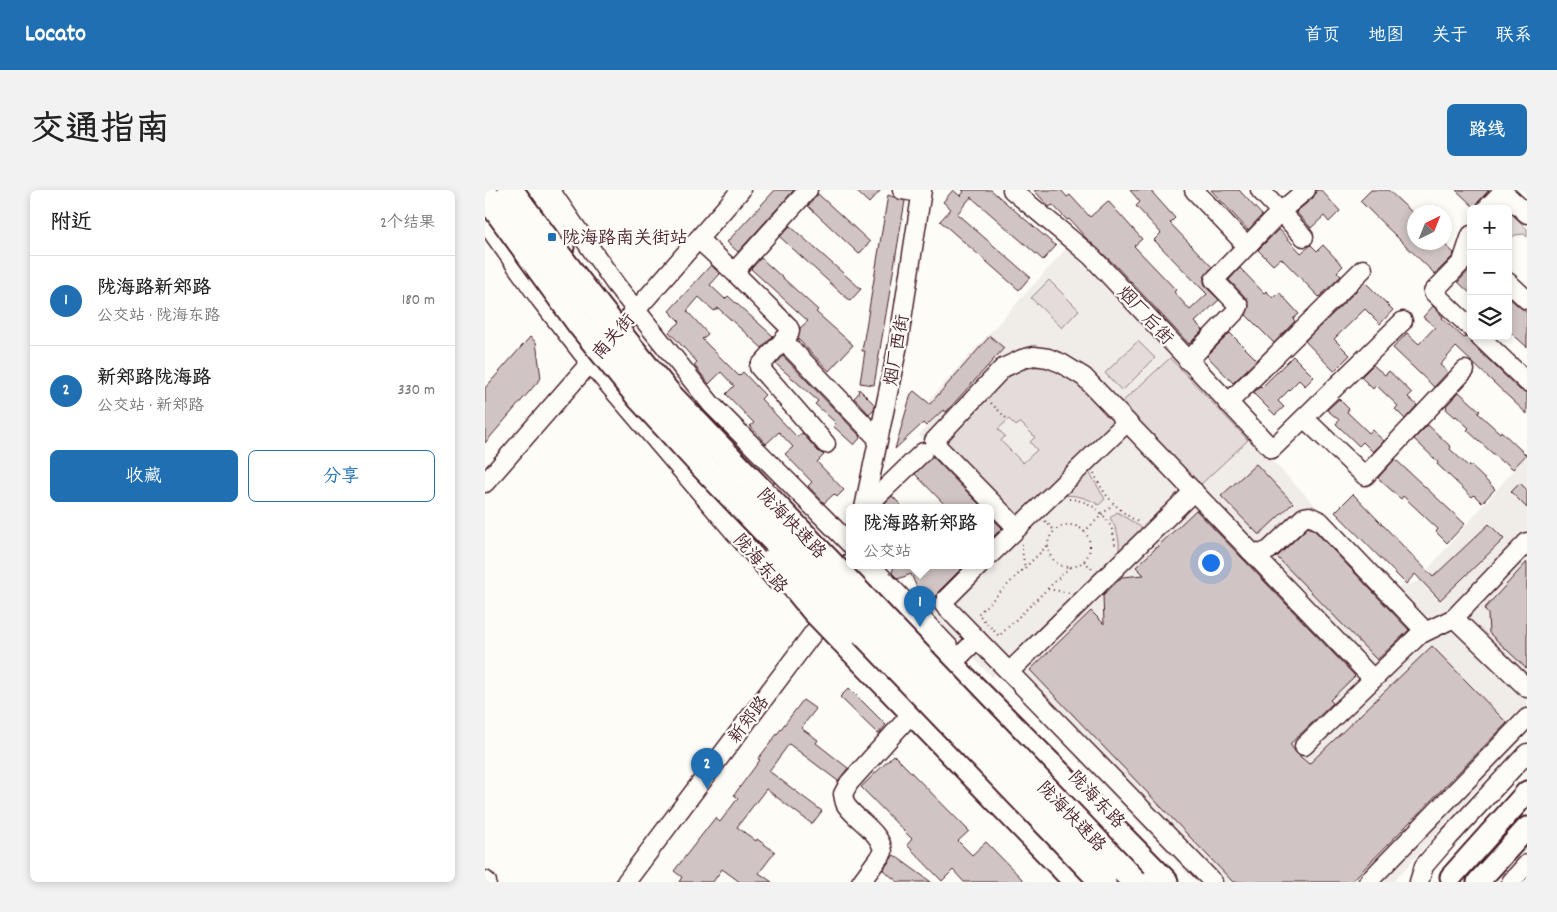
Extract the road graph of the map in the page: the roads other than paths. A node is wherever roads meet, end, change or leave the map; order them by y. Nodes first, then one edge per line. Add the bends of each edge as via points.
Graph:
1 (510, 190) edge
2 (531, 190) edge
3 (550, 190) edge
4 (741, 190) edge
5 (808, 190) edge
6 (902, 190) edge
7 (1012, 190) edge
8 (1194, 190) edge
9 (1260, 190) edge
10 (1306, 190) edge
11 (1502, 190) edge
12 (921, 192) edge
13 (485, 194) edge
14 (1490, 205) edge
15 (1280, 212) junction
16 (1527, 214) edge
17 (485, 222) edge
18 (1304, 237) dead end
19 (698, 239) junction
20 (1247, 246) junction
21 (1467, 249) edge
22 (1363, 269) dead end
23 (734, 272) junction
24 (1512, 286) edge
25 (581, 287) junction
26 (1527, 300) edge
27 (636, 310) junction
28 (1403, 321) dead end
29 (1467, 324) edge
30 (783, 340) junction
31 (1483, 340) edge
32 (1188, 361) junction
33 (589, 363) junction
34 (1465, 370) dead end
35 (1527, 382) edge
36 (1229, 403) junction
37 (1304, 418) junction
38 (1127, 422) junction
39 (878, 439) junction
40 (826, 444) dead end
41 (720, 448) junction
42 (923, 452) dead end
43 (702, 465) junction
44 (485, 483) edge
45 (1194, 491) junction
46 (866, 504) edge
47 (869, 504) edge
48 (994, 504) edge
49 (994, 504) edge
50 (1017, 528) junction
51 (846, 540) edge
52 (1527, 542) edge
53 (994, 551) edge
54 (1250, 551) junction
55 (846, 560) edge
56 (846, 565) edge
57 (855, 569) edge
58 (874, 569) edge
59 (976, 569) edge
60 (1454, 618) junction
61 (817, 628) junction
62 (1425, 631) junction
63 (977, 639) junction
64 (959, 657) junction
65 (1009, 672) junction
66 (1373, 679) junction
67 (1527, 688) edge
68 (1527, 718) edge
69 (905, 722) junction
70 (1304, 746) dead end
71 (1527, 753) edge
72 (1527, 792) edge
73 (1527, 828) edge
74 (1451, 877) dead end
75 (626, 882) edge
76 (861, 882) edge
77 (1062, 882) edge
78 (1077, 882) edge
79 (1103, 882) edge
80 (1135, 882) edge
81 (1165, 882) edge
82 (1178, 882) edge
83 (1213, 882) edge
84 (1367, 882) edge
85 (1419, 882) edge
86 (1478, 882) edge

1 - 25 highway, 陇海快速路, bridge
2 - 25 highway, bridge
3 - 27 street
4 - 19 street, 南关街
5 - 23 street
6 - 12 street
7 - 32 street, 烟厂后街 via 1091,256
8 - 20 street
9 - 15 street
10 - 15 street
11 - 14 street
11 - 16 street
12 - 39 street, 烟厂西街 via 898,345
13 - 43 highway, 陇海快速路, bridge via 591,338
15 - 18 street
15 - 20 street
17 - 33 street, 陇海东路
19 - 23 street
19 - 27 street, 南关街
20 - 32 street via 1214,280 1239,306 1237,310
21 - 29 street via 1462,262 1433,292
22 - 36 street
23 - 30 street via 787,325 789,334
24 - 26 street
25 - 41 highway, 陇海快速路, bridge via 670,396
27 - 33 street, 南关街
27 - 51 street via 711,404
28 - 37 street
30 - 39 street
30 - 40 street via 759,367
31 - 35 street
32 - 36 street, 烟厂后街
33 - 44 street, 南关街
33 - 61 street, 陇海东路
34 - 37 street via 1365,476
36 - 37 street, 烟厂后街 via 1271,449
38 - 45 street
38 - 48 street via 1084,378 1061,363 1034,356 1003,368 934,441
38 - 50 street
39 - 46 street, 烟厂西街
41 - 55 highway, bridge via 777,490
41 - 80 highway, 陇海快速路, bridge
42 - 47 street
43 - 78 highway, bridge via 815,611
43 - 79 highway, 陇海快速路, bridge
45 - 54 street
45 - 65 street
49 - 50 street
50 - 53 street
52 - 60 street
54 - 62 street via 1260,554 1269,550 1304,517 1320,521
54 - 66 street
56 - 61 street
57 - 81 highway
58 - 64 street, 陇海东路
59 - 63 street via 944,605
60 - 62 street
60 - 67 street
61 - 69 street, 陇海东路
61 - 75 street, 新郑路
62 - 66 street
63 - 64 street
63 - 65 street
64 - 82 street, 陇海东路
65 - 83 street
66 - 70 street
68 - 84 street
69 - 76 street via 849,782 843,794 845,804 882,846 883,852
69 - 77 street, 陇海东路
71 - 85 street via 1449,837 1425,866
72 - 74 main road
73 - 86 main road

